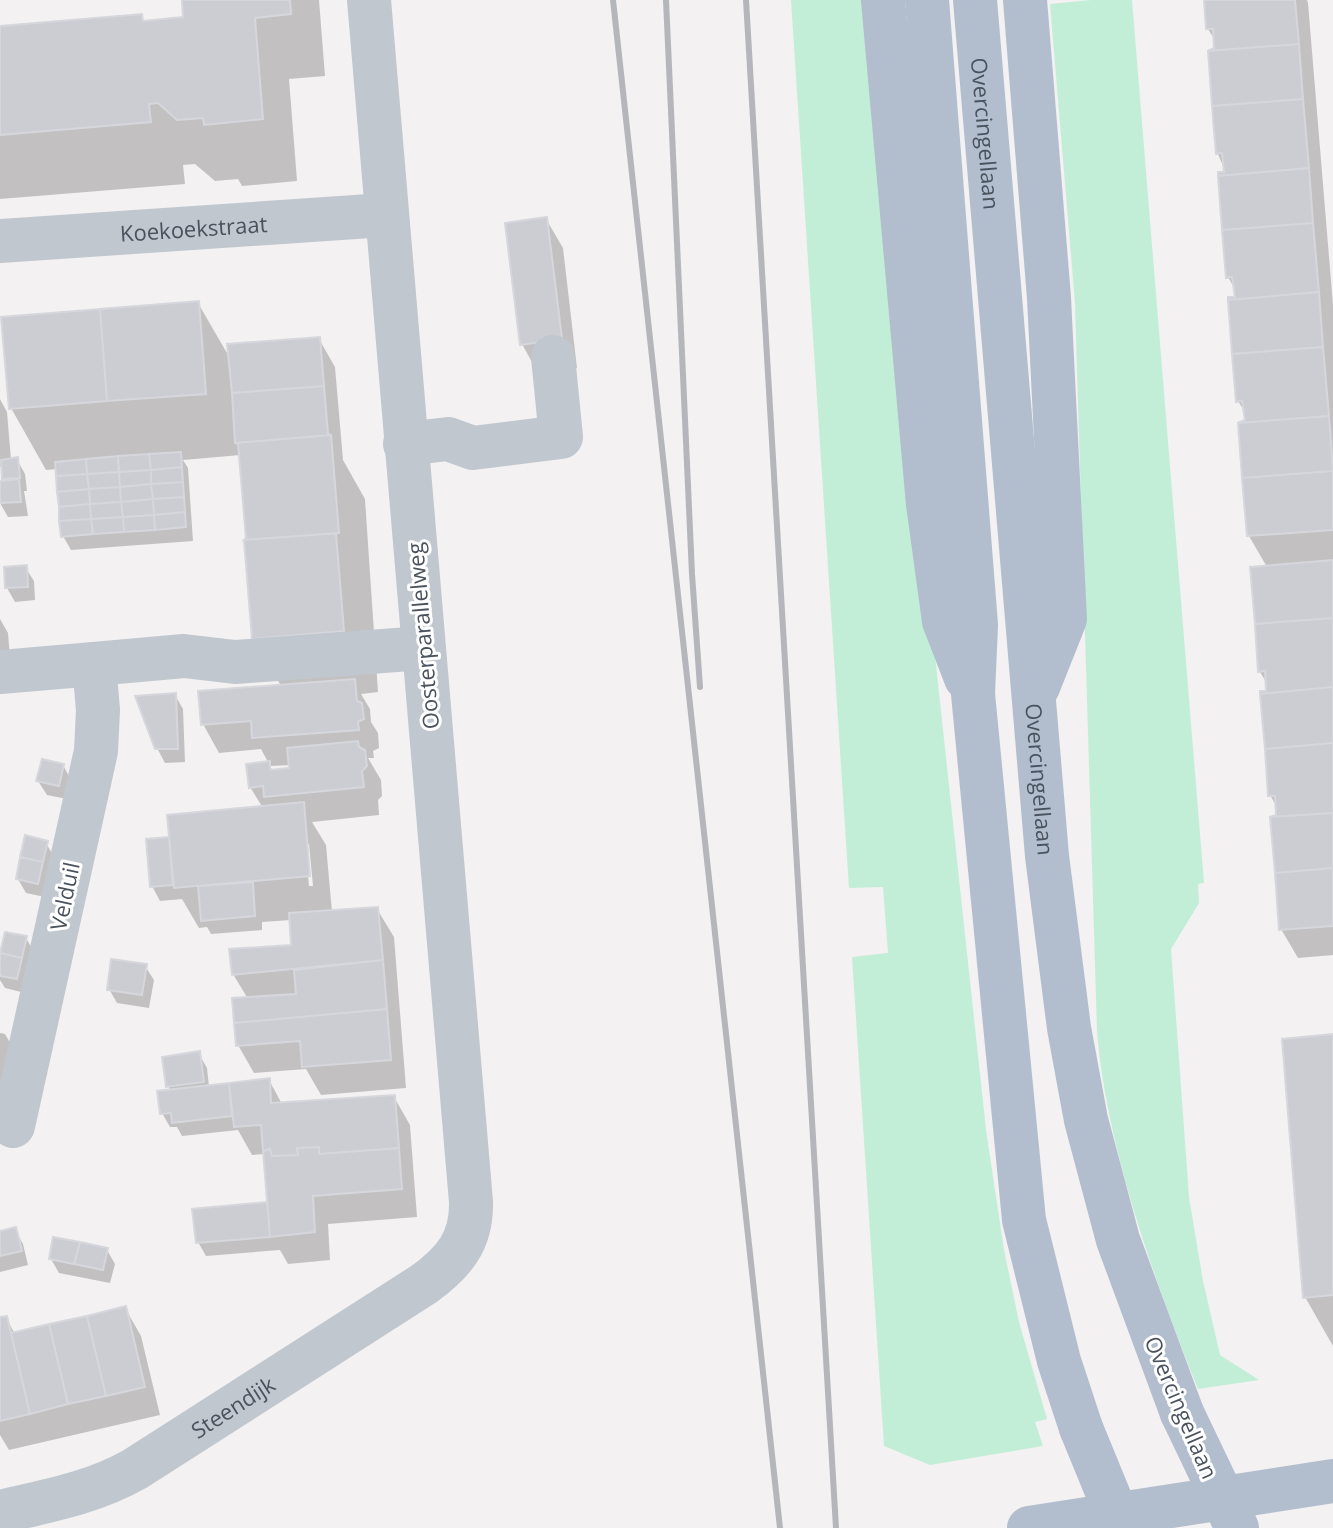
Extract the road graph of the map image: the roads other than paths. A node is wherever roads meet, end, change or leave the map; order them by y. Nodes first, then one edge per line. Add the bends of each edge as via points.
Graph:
1 (369, 0) edge
2 (883, 0) edge
3 (927, 0) edge
4 (975, 0) edge
5 (1025, 0) edge
6 (385, 215) junction
7 (0, 241) edge
8 (553, 357) dead end
9 (405, 444) junction
10 (423, 648) junction
11 (94, 664) junction
12 (0, 672) edge
13 (973, 694) junction
14 (1034, 698) junction
15 (13, 1126) dead end
16 (447, 1265) joint
17 (1333, 1481) edge
18 (0, 1512) edge
19 (1029, 1528) edge
20 (1122, 1528) edge
21 (1237, 1528) edge

1 - 6 street, Oosterparallelweg
2 - 13 main road via 928,504 944,621
3 - 13 main road via 976,625
4 - 14 main road, Overcingellaan
5 - 14 main road via 1049,298 1065,619
6 - 7 street, Koekoekstraat
6 - 9 street, Oosterparallelweg
8 - 9 street via 561,437 473,448 448,439
9 - 10 street, Oosterparallelweg
10 - 11 street via 235,662 184,656
10 - 16 street, Oosterparallelweg via 471,1202 467,1237
11 - 12 street
11 - 15 street, Velduil via 96,751
13 - 20 main road, bridge via 1024,1220 1059,1361
14 - 21 main road, Overcingellaan, bridge via 1047,856 1086,1120 1118,1240 1182,1413
16 - 18 street, Steendijk via 111,1482
17 - 19 main road

